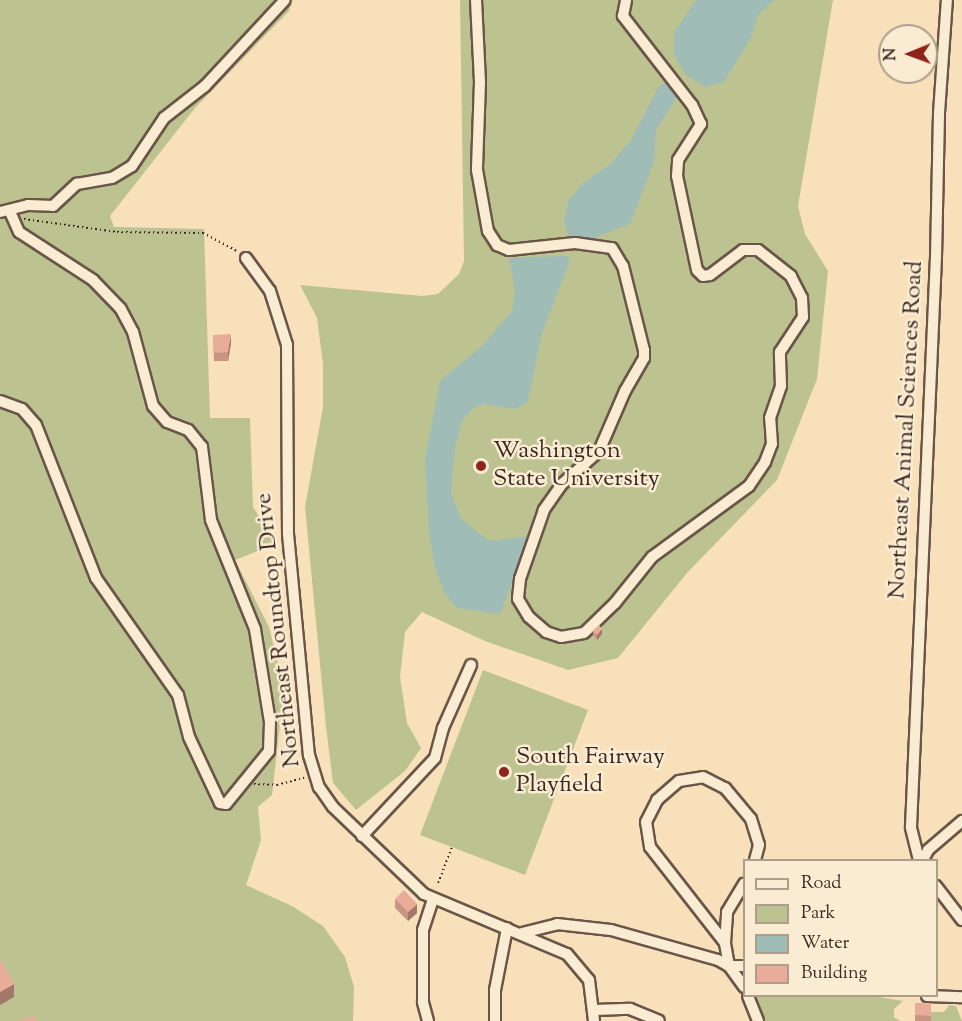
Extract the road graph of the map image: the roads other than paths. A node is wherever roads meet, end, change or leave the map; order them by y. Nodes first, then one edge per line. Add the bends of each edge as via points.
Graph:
1 (285, 0) edge
2 (476, 0) edge
3 (626, 0) edge
4 (947, 0) edge
5 (5, 212) edge
6 (246, 258) road end
7 (0, 401) edge
8 (471, 665) dead end
9 (962, 821) edge
10 (362, 836) junction
11 (756, 859) edge
12 (920, 859) edge
13 (922, 859) edge
14 (743, 886) edge
15 (938, 889) edge
16 (433, 900) junction
17 (962, 920) edge
18 (507, 928) junction
19 (522, 933) junction
20 (725, 944) junction
21 (729, 966) junction
22 (743, 966) edge
23 (743, 986) edge
24 (748, 997) edge
25 (938, 997) edge
26 (962, 998) edge
27 (594, 1016) edge
28 (428, 1021) edge
29 (495, 1021) edge
30 (659, 1021) edge
31 (758, 1021) edge

1 - 5 street via 205,86 164,118 132,166 111,178 77,184 53,206 28,205
2 - 3 street via 480,82 477,170 488,231 497,245 509,250 575,243 612,248 623,266 644,350 644,358 599,451 562,484 543,510 520,579 518,599 529,617 546,632 561,636 584,633 615,603 652,557 749,486 772,444 770,418 781,386 780,352 803,316 802,298 791,276 758,250 743,250 710,274 703,276 697,270 677,176 678,160 700,124 692,105 623,16
4 - 12 street, Northeast Animal Sciences Road via 939,112 911,827
5 - 7 street via 19,232 93,280 120,308 133,332 153,406 168,422 189,430 201,447 211,520 255,629 270,722 269,751 232,800 220,803 189,737 178,695 96,578 36,425 22,409
6 - 10 street, Northeast Roundtop Drive via 270,291 279,312 287,360 288,534 314,775 324,796
8 - 10 street via 443,728 435,758
9 - 13 street
10 - 16 street, Northeast Roundtop Drive
11 - 20 street via 759,845 751,819 725,788 703,777 679,781 657,800 646,822 650,847
14 - 20 street via 727,912
15 - 17 street
16 - 18 street, Northeast Roundtop Drive
16 - 28 street via 423,930 423,1002
18 - 19 street, Northeast Roundtop Drive
18 - 29 street via 496,981
19 - 21 street via 549,925 581,925 698,952
19 - 27 street, Northeast Roundtop Drive via 555,946 578,964 589,980
20 - 21 street
21 - 22 street
21 - 23 street
24 - 31 street
25 - 26 street
27 - 30 street via 630,1009

